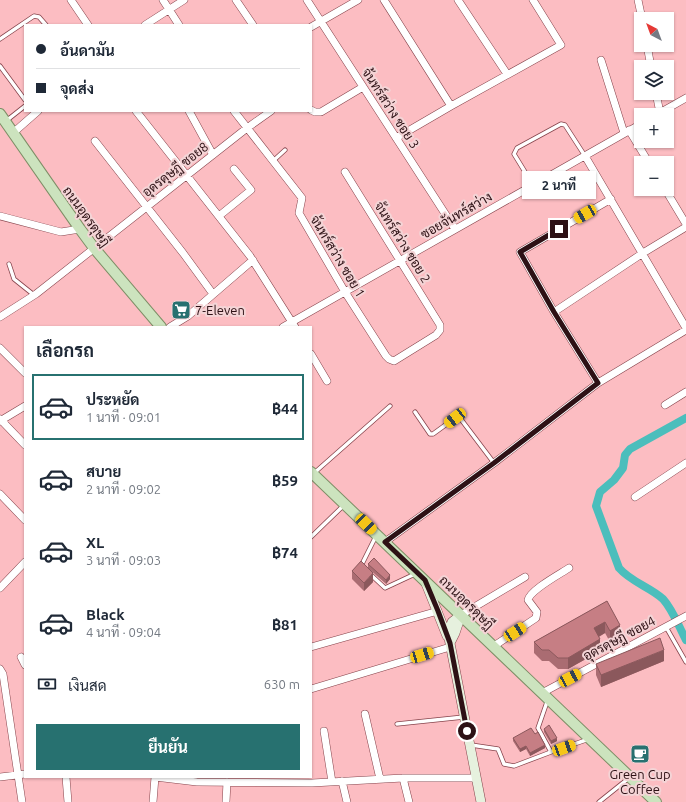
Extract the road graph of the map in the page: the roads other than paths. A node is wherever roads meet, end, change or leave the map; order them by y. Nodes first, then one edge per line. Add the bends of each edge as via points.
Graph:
1 (71, 0) edge
2 (163, 0) edge
3 (184, 0) edge
4 (236, 0) edge
5 (307, 0) edge
6 (358, 0) edge
7 (384, 0) edge
8 (458, 0) edge
9 (533, 0) edge
10 (638, 0) edge
11 (169, 9) junction
12 (641, 12) edge
13 (321, 21) junction
14 (45, 24) edge
15 (87, 24) edge
16 (146, 24) edge
17 (178, 24) edge
18 (252, 24) edge
19 (312, 26) edge
20 (0, 39) edge
21 (601, 60) dead end
22 (0, 66) edge
23 (507, 74) junction
24 (363, 87) junction
25 (686, 98) edge
26 (24, 99) edge
27 (451, 106) junction
28 (24, 107) edge
29 (668, 108) edge
30 (312, 110) edge
31 (37, 112) edge
32 (137, 112) edge
33 (190, 112) edge
34 (235, 112) edge
35 (270, 112) edge
36 (3, 118) edge
37 (247, 128) junction
38 (634, 128) edge
39 (13, 132) junction
40 (627, 132) junction
41 (396, 138) junction
42 (95, 141) dead end
43 (286, 150) dead end
44 (213, 155) junction
45 (585, 156) junction
46 (644, 156) edge
47 (273, 161) junction
48 (234, 169) dead end
49 (345, 172) dead end
50 (186, 176) junction
51 (533, 185) junction
52 (669, 196) edge
53 (611, 199) junction
54 (146, 207) junction
55 (0, 216) edge
56 (219, 216) junction
57 (686, 226) edge
58 (80, 229) junction
59 (455, 230) junction
60 (94, 248) junction
61 (643, 253) junction
62 (253, 260) junction
63 (400, 260) junction
64 (9, 264) dead end
65 (345, 292) junction
66 (213, 294) junction
67 (34, 295) junction
68 (554, 312) junction
69 (0, 318) edge
70 (294, 324) edge
71 (160, 326) edge
72 (172, 326) edge
73 (686, 329) edge
74 (0, 348) edge
75 (312, 356) edge
76 (386, 356) joint
77 (24, 372) edge
78 (327, 381) dead end
79 (598, 383) junction
80 (686, 392) edge
81 (665, 405) dead end
82 (390, 406) dead end
83 (24, 407) edge
84 (415, 412) dead end
85 (0, 420) edge
86 (24, 444) edge
87 (494, 463) junction
88 (686, 463) edge
89 (312, 473) edge
90 (0, 494) edge
91 (635, 497) dead end
92 (345, 504) junction
93 (24, 519) edge
94 (377, 535) junction
95 (312, 536) edge
96 (385, 542) junction
97 (24, 563) edge
98 (569, 568) dead end
99 (417, 573) junction
100 (525, 577) dead end
101 (425, 580) junction
102 (0, 588) edge
103 (438, 611) junction
104 (461, 615) junction
105 (684, 617) edge
106 (668, 626) junction
107 (450, 645) junction
108 (312, 646) edge
109 (494, 646) junction
110 (21, 657) dead end
111 (686, 662) edge
112 (24, 663) edge
113 (0, 669) edge
114 (312, 689) edge
115 (545, 695) junction
116 (365, 714) dead end
117 (464, 717) junction
118 (397, 724) dead end
119 (324, 731) dead end
120 (590, 739) junction
121 (470, 745) junction
122 (551, 752) junction
123 (22, 774) edge
124 (0, 777) edge
125 (630, 777) junction
126 (66, 778) edge
127 (155, 778) edge
128 (176, 778) edge
129 (403, 778) junction
130 (475, 778) junction
131 (196, 779) edge
132 (380, 779) junction
133 (342, 781) junction
134 (227, 782) junction
135 (332, 782) junction
136 (22, 802) edge
137 (68, 802) edge
138 (153, 802) edge
139 (226, 802) edge
140 (347, 802) edge
141 (409, 802) edge
142 (481, 802) edge
143 (599, 802) edge
144 (656, 802) edge

1 - 15 street
2 - 11 street
3 - 11 street
4 - 18 street
5 - 13 street, จ้นทร์สว่าง ซอย 3
6 - 13 street
7 - 27 street
8 - 23 street
9 - 23 street via 561,45
10 - 12 street
11 - 16 street
11 - 17 street
13 - 19 street
13 - 24 street, จ้นทร์สว่าง ซอย 3
14 - 20 lane via 34,16
21 - 40 street
22 - 26 lane
23 - 27 street
24 - 30 street via 321,112
24 - 41 street, จ้นทร์สว่าง ซอย 3
25 - 29 street
27 - 41 street
28 - 36 lane
31 - 39 street
32 - 50 street
33 - 44 street
34 - 37 street, จ้นทร์สว่าง ซอย 1
35 - 37 street, อุดรดุษฎี ซอย8
36 - 39 main road, ถนนอุดรดุษฎี
37 - 44 street, อุดรดุษฎี ซอย8
37 - 47 street, จ้นทร์สว่าง ซอย 1
38 - 40 street, ซอยจันทร์สว่าง
39 - 58 main road, ถนนอุดรดุษฎี
40 - 45 street, ซอยจันทร์สว่าง
40 - 46 street
41 - 59 street, จ้นทร์สว่าง ซอย 3
42 - 54 street
43 - 47 lane
44 - 50 street, อุดรดุษฎี ซอย8
45 - 51 street, ซอยจันทร์สว่าง
45 - 51 lane via 565,125 561,124 517,148 514,154
45 - 53 street
47 - 65 street, จ้นทร์สว่าง ซอย 1 via 302,198 299,213
48 - 56 street via 251,190
49 - 63 street, จ้นทร์สว่าง ซอย 2
50 - 54 street, อุดรดุษฎี ซอย8
50 - 56 street
51 - 59 street, ซอยจันทร์สว่าง
52 - 57 street
53 - 61 street
53 - 68 street via 520,252
54 - 60 street, อุดรดุษฎี ซอย8
54 - 66 street
55 - 58 street via 61,232
56 - 62 street
57 - 61 street
58 - 60 main road, ถนนอุดรดุษฎี
59 - 63 street, ซอยจันทร์สว่าง
60 - 67 street, อุดรดุษฎี ซอย8
60 - 71 main road, ถนนอุดรดุษฎี
61 - 68 street
61 - 73 street
62 - 66 street
62 - 70 street
63 - 65 street, ซอยจันทร์สว่าง
63 - 76 street, จ้นทร์สว่าง ซอย 2 via 440,325 440,330 394,361
64 - 67 lane via 14,279
65 - 70 street, ซอยจันทร์สว่าง
65 - 76 street, จ้นทร์สว่าง ซอย 1
66 - 72 street via 188,316
67 - 69 street, อุดรดุษฎี ซอย8
68 - 79 street
73 - 79 street
74 - 77 street
75 - 78 street
79 - 87 street
80 - 81 street
82 - 89 lane
83 - 85 street
84 - 87 lane via 430,434 456,417 460,418
85 - 86 street
87 - 96 street
88 - 91 street
89 - 92 main road, ถนนอุดรดุษฎี
90 - 93 street
92 - 94 main road, ถนนอุดรดุษฎี
92 - 95 lane
94 - 96 main road, ถนนอุดรดุษฎี
94 - 99 lane via 361,566 385,588
96 - 99 main road, ถนนอุดรดุษฎี
97 - 102 street
98 - 109 street via 529,596 528,600 537,612 536,618
99 - 101 main road, ถนนอุดรดุษฎี
100 - 104 street
101 - 103 street
101 - 104 main road, ถนนอุดรดุษฎี
103 - 107 street
103 - 108 street
104 - 107 street via 451,624 448,633
104 - 109 main road, ถนนอุดรดุษฎี
105 - 106 street, อุดรดุษฎี ซอย4
106 - 111 lane
106 - 115 street, อุดรดุษฎี ซอย4
107 - 114 street
107 - 117 street
109 - 115 main road, ถนนอุดรดุษฎี
110 - 112 street
113 - 123 street
115 - 120 main road, ถนนอุดรดุษฎี
115 - 122 lane via 538,728
116 - 132 street
117 - 118 lane
117 - 121 street
119 - 135 street
120 - 122 lane
120 - 125 main road, ถนนอุดรดุษฎี
121 - 122 lane via 498,749 504,764 514,766
121 - 130 street
123 - 124 street
123 - 136 street
125 - 143 lane
125 - 144 main road, ถนนอุดรดุษฎี
126 - 137 street
127 - 138 street
128 - 131 street
129 - 130 street
129 - 132 street
129 - 141 street
130 - 142 street
131 - 134 street
132 - 133 street
133 - 135 street
133 - 140 street
134 - 135 street
134 - 139 street

